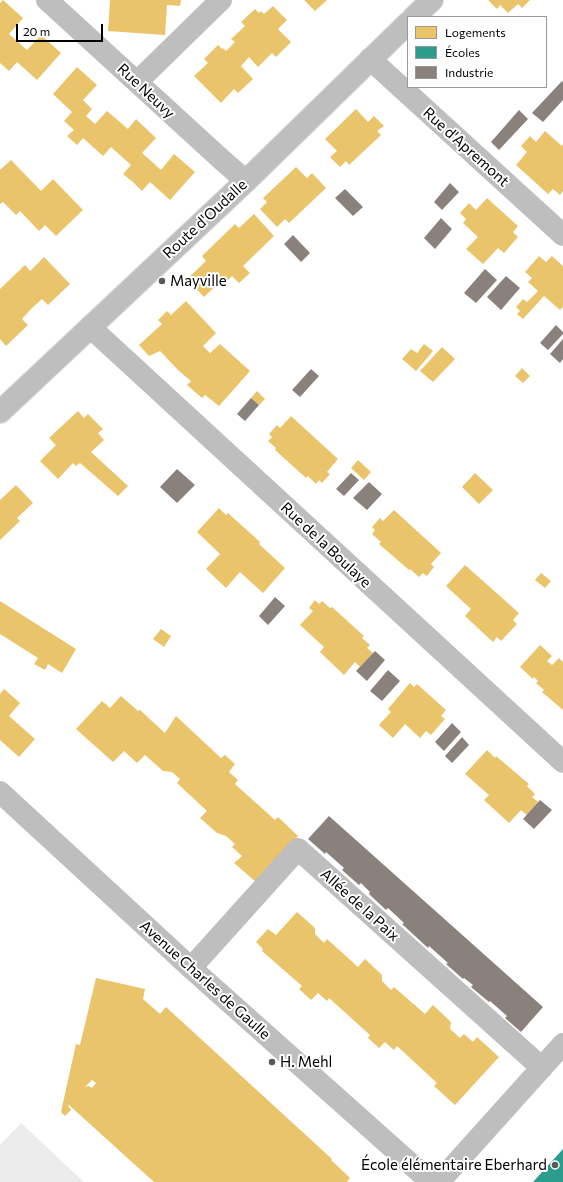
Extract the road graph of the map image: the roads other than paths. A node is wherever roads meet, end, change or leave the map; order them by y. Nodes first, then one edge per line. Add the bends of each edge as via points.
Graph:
1 (47, 0) edge
2 (221, 0) edge
3 (432, 0) edge
4 (415, 16) edge
5 (407, 24) edge
6 (370, 59) junction
7 (137, 82) junction
8 (246, 181) junction
9 (563, 235) edge
10 (90, 327) junction
11 (0, 412) edge
12 (563, 762) edge
13 (0, 792) edge
14 (191, 968) junction
15 (563, 1044) edge
16 (542, 1068) junction
17 (431, 1182) edge
18 (439, 1182) edge

1 - 7 street, Rue Neuvy
2 - 7 street
3 - 4 street
5 - 6 street, Route d'Oudalle
6 - 8 street, Route d'Oudalle
6 - 9 street, Rue d'Apremont
7 - 8 street, Rue Neuvy
8 - 10 street, Route d'Oudalle
10 - 11 street, Route d'Oudalle
10 - 12 street, Rue de la Boulaye
13 - 14 street, Avenue Charles de Gaulle
14 - 16 street, Allée de la Paix via 298,849
14 - 17 street, Avenue Charles de Gaulle
15 - 16 street
16 - 18 street

